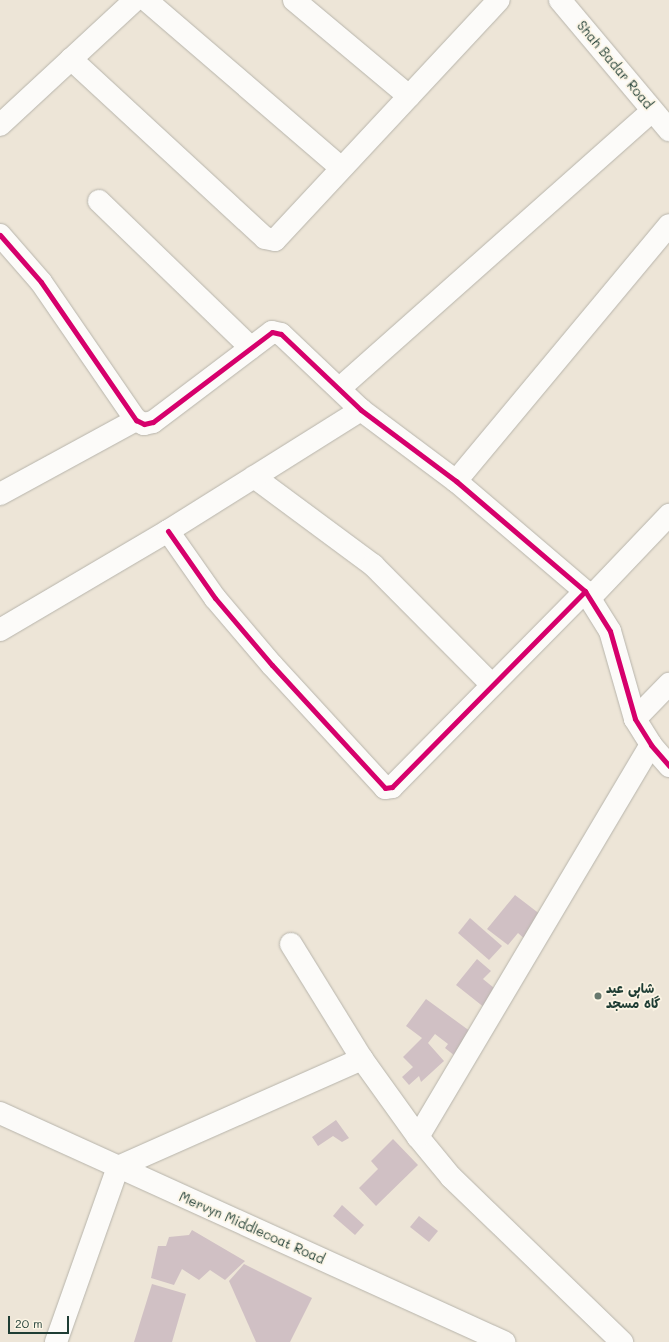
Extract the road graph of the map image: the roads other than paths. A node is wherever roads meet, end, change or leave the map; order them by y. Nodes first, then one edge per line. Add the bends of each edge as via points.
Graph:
1 (135, 0) edge
2 (146, 0) edge
3 (294, 0) edge
4 (499, 0) edge
5 (560, 0) edge
6 (71, 59) junction
7 (409, 96) junction
8 (652, 111) junction
9 (0, 125) edge
10 (669, 130) edge
11 (341, 168) junction
12 (99, 201) dead end
13 (669, 225) edge
14 (0, 235) edge
15 (251, 348) junction
16 (340, 388) junction
17 (362, 410) junction
18 (136, 420) junction
19 (254, 477) junction
20 (456, 481) junction
21 (0, 494) edge
22 (669, 515) edge
23 (168, 532) junction
24 (587, 594) junction
25 (0, 630) edge
26 (669, 684) edge
27 (492, 685) junction
28 (635, 719) junction
29 (651, 745) junction
30 (669, 766) edge
31 (291, 944) dead end
32 (362, 1059) junction
33 (0, 1113) edge
34 (418, 1137) junction
35 (118, 1166) junction
36 (56, 1342) edge
37 (504, 1342) edge
38 (622, 1342) edge

1 - 6 street
2 - 11 street
3 - 7 street
4 - 7 street
5 - 8 street, Shah Badar Road
6 - 9 street
6 - 11 street via 270,240 275,240
7 - 11 street
8 - 10 street, Shah Badar Road
8 - 16 street
12 - 15 street
13 - 20 street
14 - 18 street via 41,282
15 - 16 street via 272,332 281,334
15 - 18 street via 153,422 144,424
16 - 17 street
17 - 19 street
17 - 20 street
18 - 21 street
19 - 23 street
19 - 27 street via 373,565
20 - 24 street
22 - 24 street
23 - 25 street
23 - 27 street via 215,598 266,659 385,788 392,787
24 - 27 street
24 - 28 street via 610,631
26 - 28 street
28 - 29 street
29 - 30 street
29 - 34 street
31 - 32 street
32 - 34 street
32 - 35 street
33 - 35 street, Mervyn Middlecoat Road
34 - 38 street via 451,1177
35 - 36 street
35 - 37 street, Mervyn Middlecoat Road

